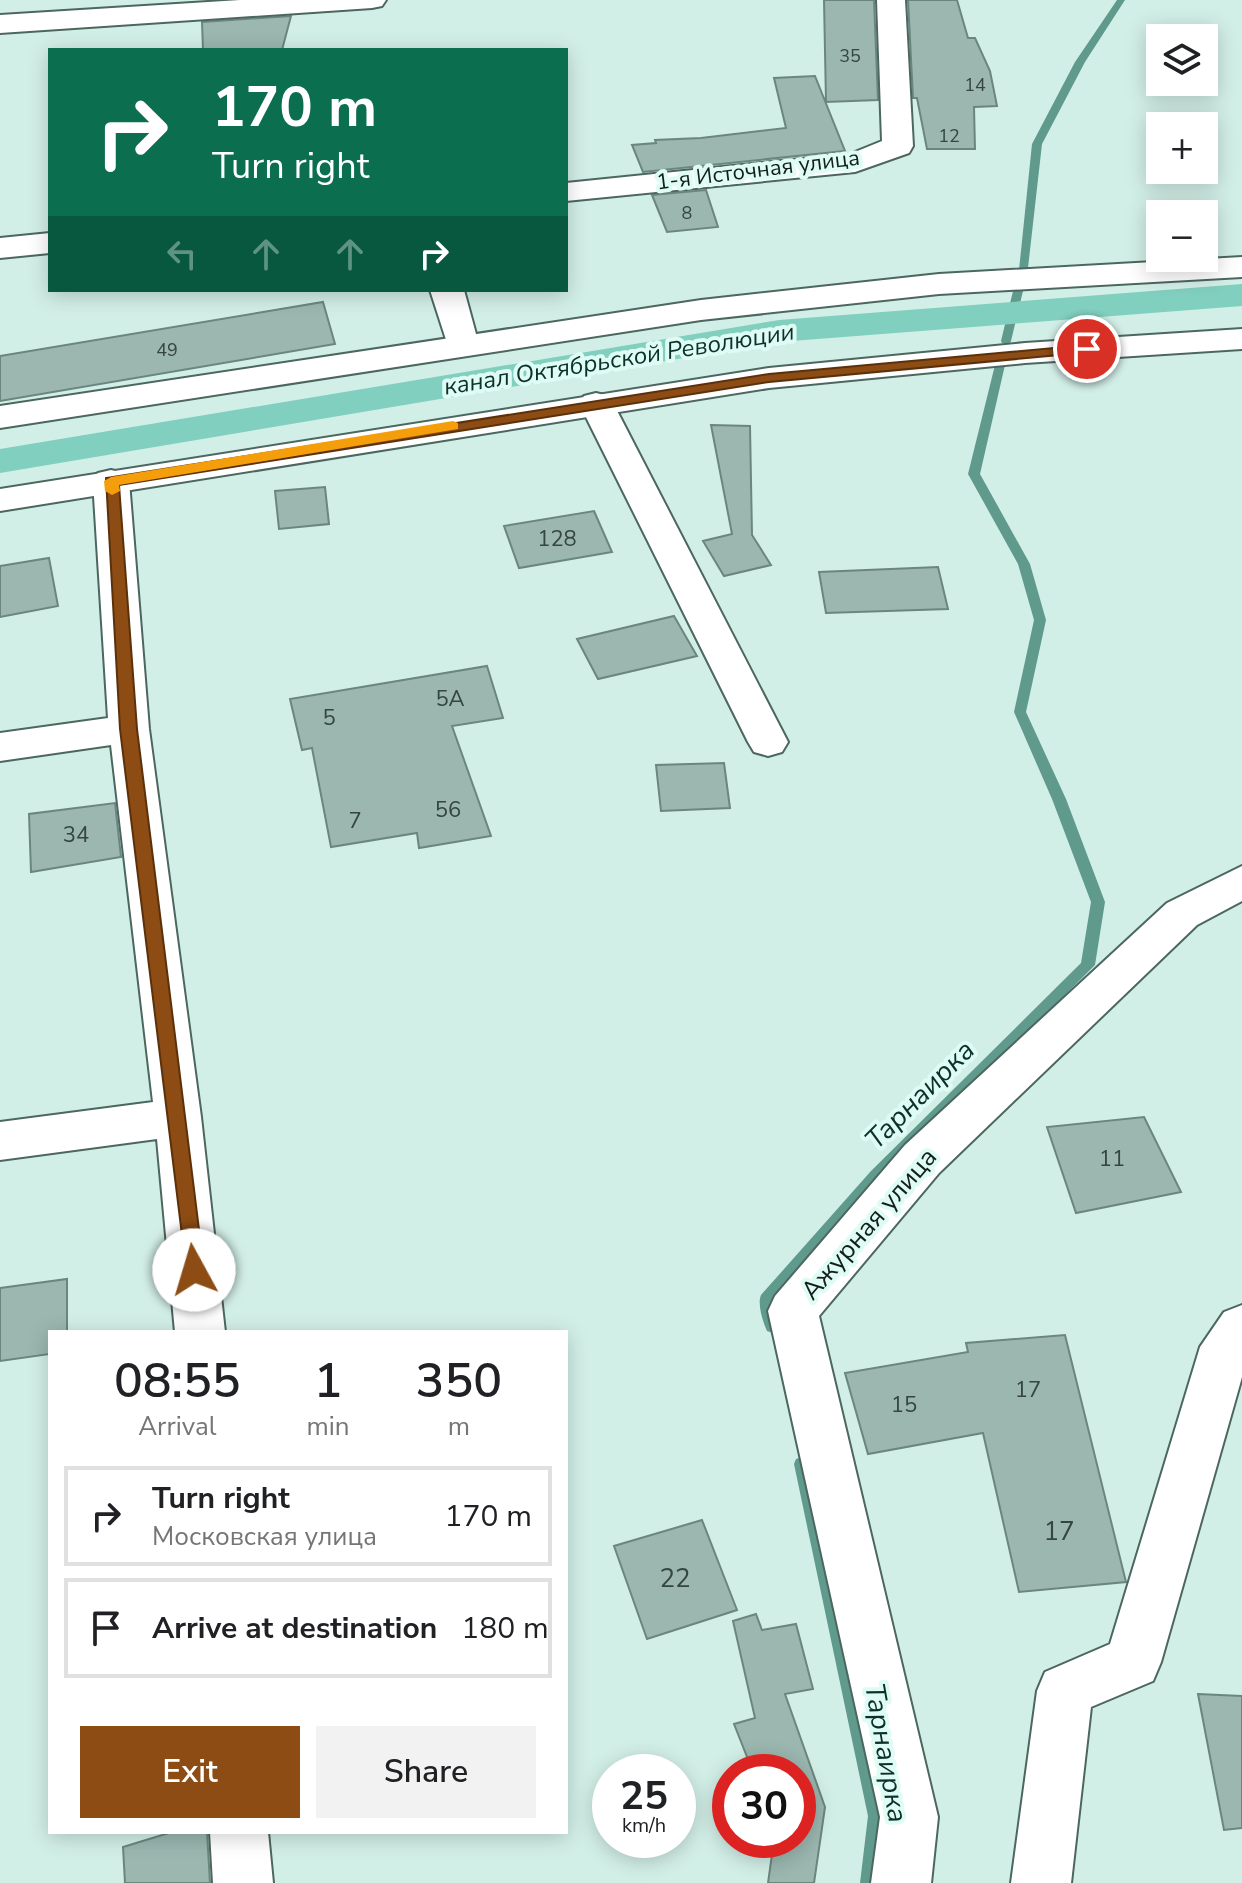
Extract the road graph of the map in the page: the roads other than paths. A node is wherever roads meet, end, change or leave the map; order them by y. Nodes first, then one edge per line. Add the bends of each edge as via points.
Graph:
1 (372, 0) edge
2 (891, 0) edge
3 (0, 24) edge
4 (568, 192) edge
5 (48, 243) edge
6 (0, 248) edge
7 (1242, 267) edge
8 (448, 292) edge
9 (1242, 339) edge
10 (462, 345) junction
11 (596, 403) junction
12 (0, 417) edge
13 (111, 481) junction
14 (0, 500) edge
15 (129, 729) junction
16 (768, 742) dead end
17 (0, 747) edge
18 (1242, 882) edge
19 (178, 1117) junction
20 (0, 1141) edge
21 (1242, 1327) edge
22 (200, 1330) edge
23 (239, 1834) edge
24 (243, 1883) edge
25 (901, 1883) edge
26 (1041, 1883) edge

1 - 3 street
2 - 4 street, 1-я Источная улица via 898,146 855,163
5 - 6 street
7 - 10 street via 939,284
8 - 10 street
9 - 11 street via 799,375
10 - 12 street
11 - 13 street
11 - 16 street
13 - 14 street
13 - 15 street
15 - 17 street
15 - 19 street
18 - 25 street, Ажурная улица via 1182,914 922,1159 793,1311 909,1817
19 - 20 street
19 - 22 street
21 - 26 street via 1225,1347 1133,1662 1065,1691
23 - 24 street

